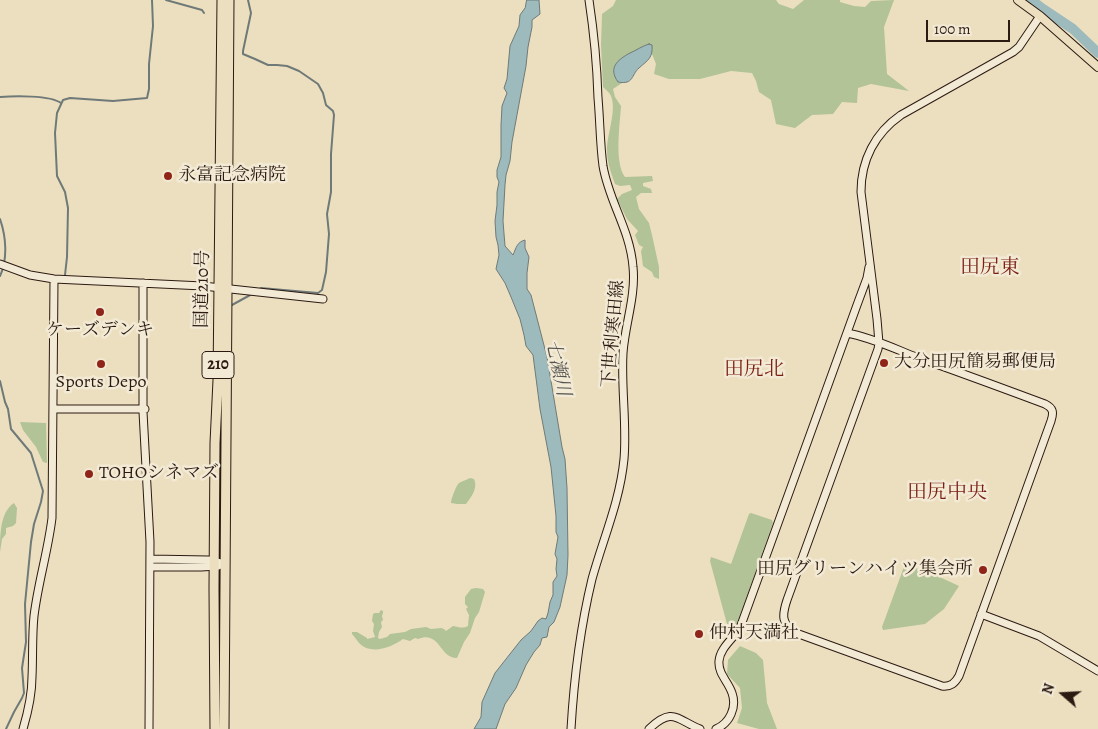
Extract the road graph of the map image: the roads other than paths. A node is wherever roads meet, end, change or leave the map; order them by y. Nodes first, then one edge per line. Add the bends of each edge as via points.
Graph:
1 (222, 0) edge
2 (229, 0) edge
3 (589, 0) edge
4 (1018, 0) edge
5 (1040, 16) junction
6 (1098, 67) edge
7 (870, 260) junction
8 (0, 264) edge
9 (54, 279) junction
10 (145, 283) junction
11 (223, 288) junction
12 (323, 299) dead end
13 (847, 333) junction
14 (879, 344) junction
15 (53, 409) junction
16 (144, 409) junction
17 (152, 563) junction
18 (214, 564) junction
19 (225, 564) junction
20 (981, 614) junction
21 (1098, 672) edge
22 (23, 729) edge
23 (149, 729) edge
24 (153, 729) edge
25 (216, 729) edge
26 (224, 729) edge
27 (571, 729) edge
28 (649, 729) edge
29 (700, 729) edge
30 (716, 729) edge

1 - 11 highway, 国道210号 / 210
2 - 11 highway, 国道210号 / 210
3 - 27 street, 下世利寒田線 via 603,167 630,246 634,284 623,360 622,476 585,612
4 - 5 main road
5 - 6 main road
5 - 7 street via 1019,48 901,115 877,138 866,160 862,180
7 - 13 street
7 - 14 street
8 - 9 street via 30,275
9 - 10 street
9 - 15 street
10 - 11 street
10 - 16 street
11 - 12 street
11 - 18 highway, 国道210号 / 210
11 - 19 highway, 国道210号 / 210
13 - 14 street
13 - 30 street via 740,628 720,654 720,672 734,702 728,720
14 - 20 street via 1052,409 1051,421
14 - 20 street via 787,600 784,619 788,628 796,633 945,686 959,676
15 - 16 street
15 - 22 street via 52,518 36,601 32,682
16 - 17 street
17 - 18 street
17 - 23 street
17 - 24 street
18 - 19 street
18 - 25 highway, 国道210号 / 210
19 - 26 highway, 国道210号 / 210
20 - 21 street via 1039,636
28 - 29 street via 661,719 673,716

